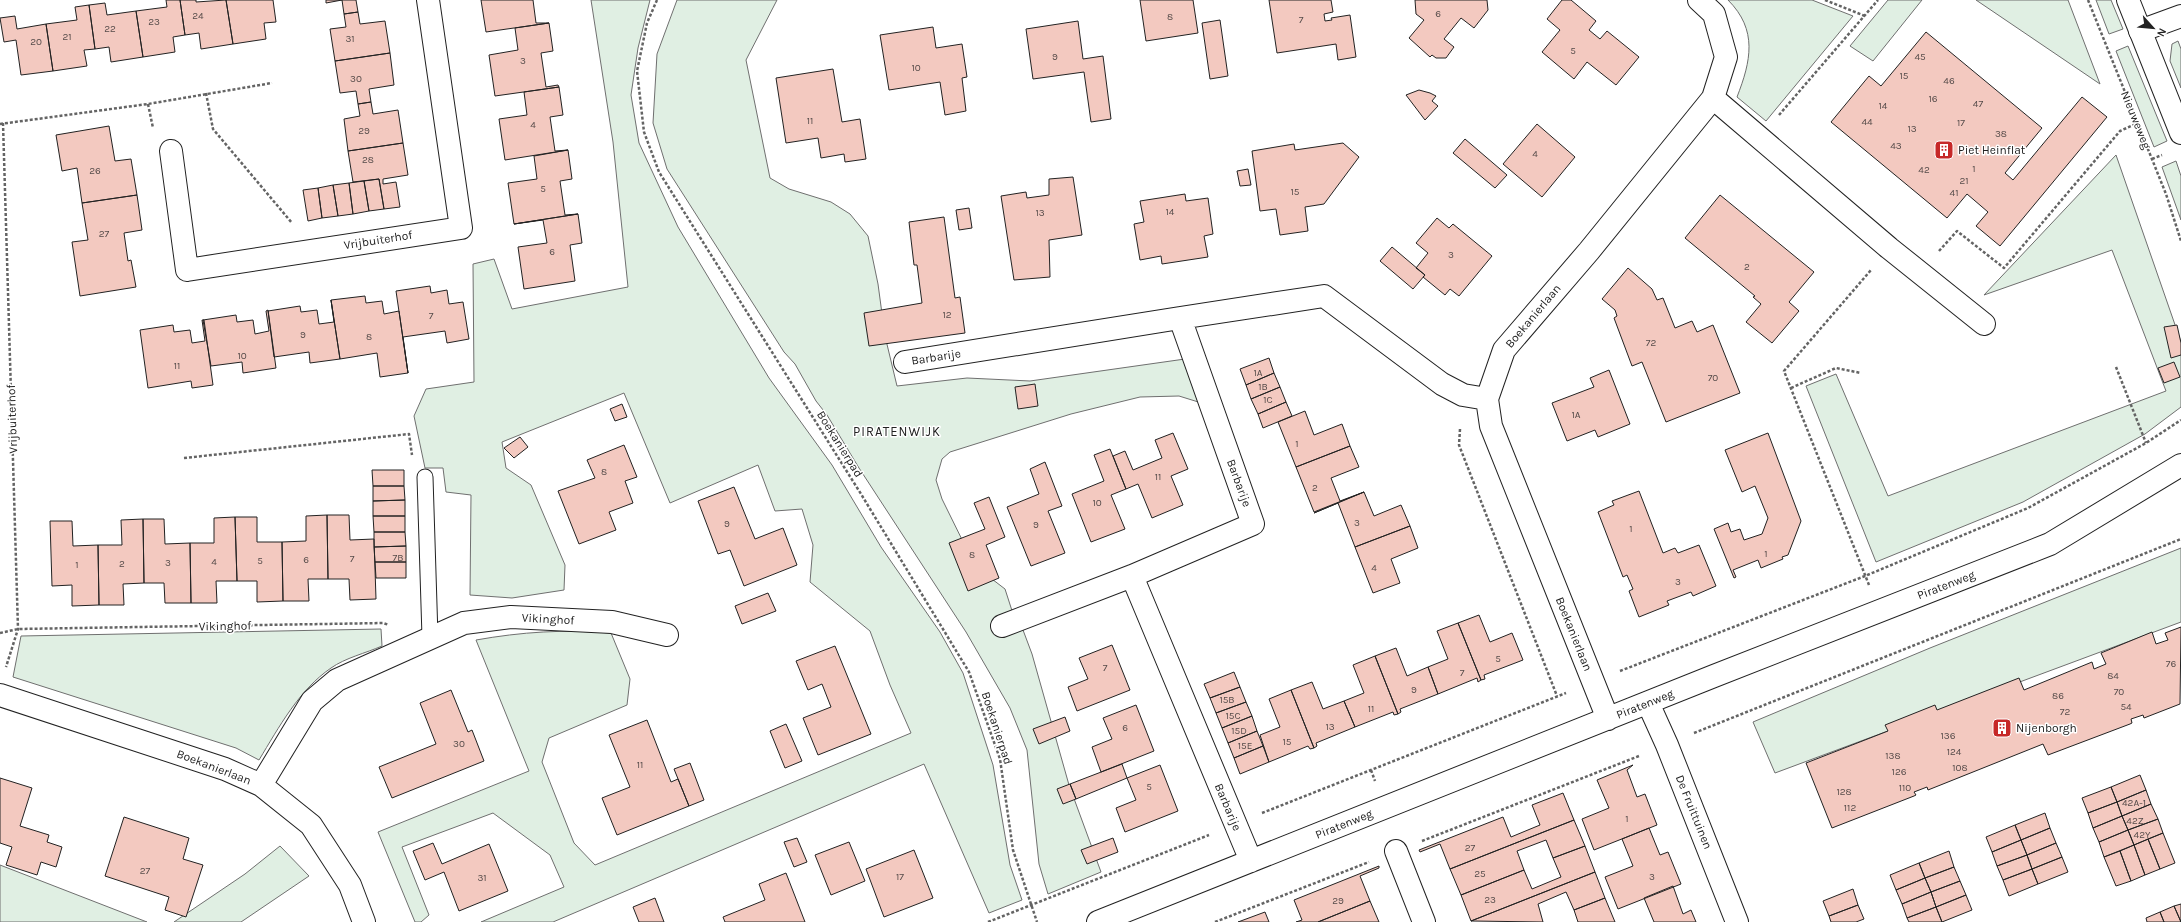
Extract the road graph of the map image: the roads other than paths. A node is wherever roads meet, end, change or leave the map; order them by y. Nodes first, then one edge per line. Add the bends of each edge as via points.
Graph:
1 (428, 0) edge
2 (1698, 0) edge
3 (2128, 0) edge
4 (2181, 16) edge
5 (2140, 31) junction
6 (1713, 98) junction
7 (2181, 133) edge
8 (171, 151) dead end
9 (1180, 318) junction
10 (1984, 324) dead end
11 (905, 362) dead end
12 (1487, 399) junction
13 (2181, 465) edge
14 (424, 476) road end
15 (1132, 576) junction
16 (1002, 626) dead end
17 (667, 635) dead end
18 (430, 637) junction
19 (0, 695) edge
20 (1648, 703) junction
21 (1608, 719) junction
22 (261, 785) junction
23 (1396, 851) road end
24 (1251, 861) junction
25 (364, 922) edge
26 (1098, 922) edge
27 (1424, 922) edge
28 (1737, 922) edge

1 - 8 street, Vrijbuiterhof via 460,228 187,270
2 - 6 street, Boekanierlaan via 1714,14 1726,57
3 - 5 street
4 - 5 street
5 - 7 street
6 - 10 street via 1889,248
6 - 12 street, Boekanierlaan via 1504,350
9 - 11 street, Barbarije
9 - 12 street, Barbarije via 1324,296 1442,384 1462,395
9 - 15 street, Barbarije via 1253,524
12 - 21 street, Boekanierlaan via 1491,426
13 - 20 street, Piratenweg via 2050,544
14 - 18 lane
15 - 16 street, Barbarije
15 - 24 street, Barbarije
17 - 18 street, Vikinghof via 612,622 511,617 464,623
18 - 22 street, Vikinghof via 337,680 312,701
19 - 22 street, Boekanierlaan via 225,769
20 - 21 street, Piratenweg
20 - 28 street, De Fruittuinen
21 - 24 street, Piratenweg
22 - 25 street, Boekanierlaan via 311,826 350,885
23 - 27 street
24 - 26 street, Piratenweg

